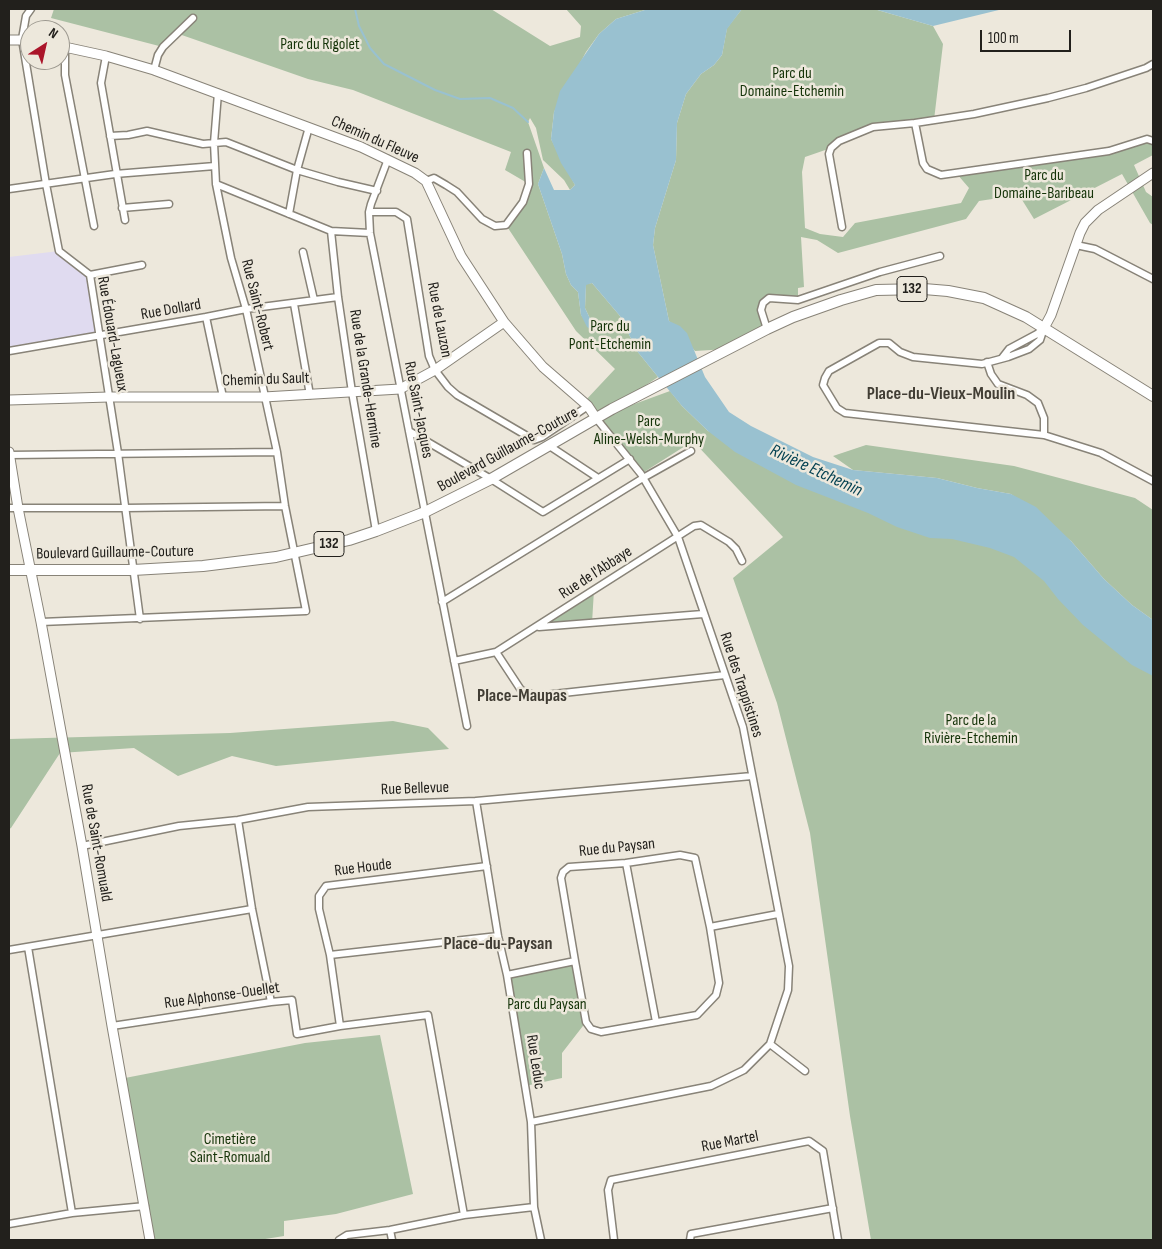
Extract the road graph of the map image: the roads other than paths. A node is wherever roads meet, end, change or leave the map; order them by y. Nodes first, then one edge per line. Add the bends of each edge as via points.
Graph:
1 (31, 9) edge
2 (192, 18) dead end
3 (26, 20) edge
4 (70, 49) edge
5 (106, 56) junction
6 (1153, 64) edge
7 (30, 70) edge
8 (65, 70) edge
9 (154, 70) junction
10 (218, 93) junction
11 (915, 123) junction
12 (309, 127) junction
13 (110, 136) junction
14 (1153, 141) edge
15 (214, 142) junction
16 (527, 153) dead end
17 (388, 159) junction
18 (215, 166) junction
19 (297, 170) junction
20 (1153, 173) edge
21 (115, 174) junction
22 (86, 179) junction
23 (426, 181) junction
24 (46, 184) junction
25 (216, 184) junction
26 (9, 189) edge
27 (377, 191) junction
28 (169, 204) dead end
29 (122, 208) junction
30 (369, 212) junction
31 (289, 214) junction
32 (124, 220) dead end
33 (94, 226) dead end
34 (842, 227) dead end
35 (331, 232) junction
36 (370, 233) junction
37 (1076, 245) junction
38 (303, 252) dead end
39 (940, 256) dead end
40 (142, 265) dead end
41 (90, 275) junction
42 (1153, 279) edge
43 (338, 298) junction
44 (314, 300) junction
45 (294, 304) junction
46 (246, 309) junction
47 (206, 317) junction
48 (504, 322) junction
49 (1044, 328) junction
50 (766, 329) junction
51 (100, 336) junction
52 (9, 351) edge
53 (1002, 358) junction
54 (987, 362) junction
55 (435, 370) junction
56 (400, 389) junction
57 (352, 392) junction
58 (310, 394) junction
59 (1153, 396) edge
60 (109, 397) junction
61 (223, 397) junction
62 (264, 397) junction
63 (9, 400) edge
64 (588, 406) junction
65 (596, 418) junction
66 (409, 431) junction
67 (1044, 435) junction
68 (548, 445) junction
69 (691, 451) dead end
70 (277, 452) junction
71 (9, 453) edge
72 (118, 453) junction
73 (630, 459) junction
74 (598, 478) junction
75 (643, 478) junction
76 (491, 479) junction
77 (1153, 481) edge
78 (285, 506) junction
79 (13, 508) edge
80 (125, 508) junction
81 (424, 512) junction
82 (376, 531) junction
83 (678, 537) junction
84 (295, 552) junction
85 (742, 561) dead end
86 (9, 570) edge
87 (31, 570) junction
88 (133, 570) junction
89 (442, 602) junction
90 (703, 614) junction
91 (140, 619) junction
92 (41, 622) junction
93 (538, 627) junction
94 (496, 652) junction
95 (454, 661) junction
96 (725, 675) junction
97 (467, 726) dead end
98 (752, 776) junction
99 (476, 801) junction
100 (238, 820) junction
101 (82, 846) junction
102 (626, 863) junction
103 (487, 866) junction
104 (252, 909) junction
105 (778, 914) junction
106 (710, 927) junction
107 (96, 935) junction
108 (498, 936) junction
109 (28, 947) junction
110 (9, 950) edge
111 (330, 955) junction
112 (575, 961) junction
113 (507, 975) junction
114 (271, 1002) junction
115 (656, 1022) junction
116 (112, 1026) junction
117 (340, 1026) junction
118 (770, 1044) junction
119 (805, 1071) dead end
120 (531, 1122) junction
121 (145, 1206) junction
122 (534, 1207) junction
123 (833, 1208) junction
124 (72, 1213) junction
125 (464, 1215) junction
126 (9, 1224) edge
127 (390, 1230) junction
128 (150, 1240) edge
129 (339, 1240) edge
130 (392, 1240) edge
131 (540, 1240) edge
132 (614, 1240) edge
133 (690, 1240) edge
134 (838, 1240) edge

1 - 3 street
2 - 9 street via 163,47
4 - 5 street, Chemin du Fleuve
5 - 9 street, Chemin du Fleuve
5 - 13 street via 101,83
6 - 11 street via 1048,98
7 - 24 street, Rue Édouard-Lagueux
8 - 22 street
9 - 10 street, Chemin du Fleuve
10 - 12 street, Chemin du Fleuve
10 - 15 street, Rue Saint-Robert
11 - 14 street via 923,163 927,170 941,175 1109,151 1147,139
11 - 34 street via 873,127 839,141 831,148 829,154
12 - 17 street, Chemin du Fleuve
12 - 19 street
13 - 15 street via 146,131 203,144
13 - 21 street
15 - 18 street, Rue Saint-Robert
15 - 19 street via 226,142
16 - 23 street via 529,184 523,202 506,226 494,226 482,219 458,192 434,178
17 - 23 street, Chemin du Fleuve
17 - 27 street, Rue Saint-Jacques
18 - 21 street
18 - 25 street, Rue Saint-Robert
19 - 27 street
19 - 31 street
20 - 37 street via 1091,216
21 - 22 street
21 - 29 street
22 - 24 street
22 - 33 street
23 - 48 street, Chemin du Fleuve via 461,256
24 - 26 street
24 - 41 street, Rue Édouard-Lagueux via 59,251
25 - 31 street
25 - 46 street, Rue Saint-Robert
27 - 30 street, Rue Saint-Jacques
28 - 29 street
29 - 32 street
30 - 36 street, Rue Saint-Jacques
30 - 55 street, Rue de Lauzon via 396,212 407,219 429,356
31 - 35 street
35 - 36 street
35 - 43 street, Rue de la Grande-Hermine
36 - 56 street, Rue Saint-Jacques
37 - 42 street via 1095,249
37 - 49 street
38 - 44 street
39 - 50 street via 798,300 769,298 761,310
40 - 41 street
41 - 51 street, Rue Édouard-Lagueux
43 - 44 street, Rue Dollard
43 - 57 street, Rue de la Grande-Hermine
44 - 45 street, Rue Dollard
45 - 46 street, Rue Dollard
45 - 58 street
46 - 47 street, Rue Dollard
46 - 62 street, Rue Saint-Robert
47 - 51 street, Rue Dollard
47 - 61 street
48 - 55 street, Chemin du Sault
48 - 64 street, Chemin du Fleuve via 543,367
49 - 50 main road, Boulevard Guillaume-Couture / 132 via 1012,309 984,298 948,291 901,288 876,290 841,300
49 - 53 street via 1009,349
49 - 53 street via 1040,340 1029,349
49 - 59 main road, Boulevard Guillaume-Couture / 132
50 - 65 main road, Boulevard Guillaume-Couture / 132
51 - 52 street, Rue Dollard
51 - 60 street, Rue Édouard-Lagueux
53 - 54 street
54 - 67 street via 998,384 1027,395 1038,403 1044,418
54 - 67 street via 975,364 906,356 884,342 829,372 823,386 837,408 852,414
55 - 56 street, Chemin du Sault
55 - 64 street, Rue de Lauzon via 457,395 534,440
56 - 57 street, Chemin du Sault
56 - 66 street, Rue Saint-Jacques
57 - 58 street, Chemin du Sault
57 - 82 street, Rue de la Grande-Hermine
58 - 62 street, Chemin du Sault
60 - 61 street, Chemin du Sault
60 - 63 street, Chemin du Sault
60 - 72 street, Rue Édouard-Lagueux
61 - 62 street, Chemin du Sault
62 - 70 street, Rue Saint-Robert
64 - 65 street, Chemin du Fleuve
65 - 68 main road, Boulevard Guillaume-Couture / 132
65 - 73 street, Rue des Trappistines
66 - 76 street
66 - 81 street, Rue Saint-Jacques
67 - 77 street via 1101,453
68 - 74 street
68 - 76 main road, Boulevard Guillaume-Couture / 132
69 - 75 street
70 - 72 street
70 - 78 street, Rue Saint-Robert
71 - 72 street
71 - 79 street, Rue de Saint-Romuald
72 - 80 street, Rue Édouard-Lagueux
73 - 74 street
73 - 75 street, Rue des Trappistines
74 - 76 street via 543,512
75 - 83 street, Rue des Trappistines
75 - 89 street
76 - 81 main road, Boulevard Guillaume-Couture / 132
78 - 80 street
78 - 84 street, Rue Saint-Robert
79 - 80 street
79 - 87 street, Rue de Saint-Romuald
80 - 88 street, Rue Édouard-Lagueux
81 - 82 main road, Boulevard Guillaume-Couture / 132
81 - 89 street, Rue Saint-Jacques
82 - 84 main road, Boulevard Guillaume-Couture / 132
83 - 85 street, Rue de l'Abbaye via 701,525 729,542
83 - 90 street, Rue des Trappistines
83 - 93 street, Rue de l'Abbaye
84 - 88 main road, Boulevard Guillaume-Couture / 132 via 203,566
84 - 91 street, Rue Saint-Robert via 306,611
86 - 87 main road, Boulevard Guillaume-Couture / 132
87 - 88 main road, Boulevard Guillaume-Couture / 132
87 - 92 street, Rue de Saint-Romuald
88 - 91 street, Rue Édouard-Lagueux
89 - 95 street, Rue Saint-Jacques
90 - 93 street
90 - 96 street, Rue des Trappistines
91 - 92 street
92 - 101 street, Rue de Saint-Romuald
93 - 94 street, Rue de l'Abbaye
94 - 95 street, Rue de l'Abbaye
94 - 96 street via 521,690 536,696
95 - 97 street, Rue Saint-Jacques
96 - 98 street, Rue des Trappistines via 743,728
98 - 99 street, Rue Bellevue
98 - 105 street, Rue des Trappistines
99 - 100 street, Rue Bellevue via 308,807
99 - 103 street, Rue Leduc
100 - 101 street, Rue Bellevue via 179,826
100 - 104 street
101 - 107 street, Rue de Saint-Romuald
102 - 106 street, Rue du Paysan via 680,855 695,858
102 - 112 street, Rue du Paysan via 569,867 563,872 561,878
102 - 115 street
103 - 108 street, Rue Leduc
103 - 111 street, Rue Houde via 326,886 319,896 319,909
104 - 107 street
104 - 114 street
105 - 106 street
105 - 118 street, Rue des Trappistines via 788,966 788,990
106 - 115 street, Rue du Paysan via 718,982 716,995 697,1015
107 - 109 street
107 - 116 street, Rue de Saint-Romuald
108 - 111 street
108 - 113 street, Rue Leduc
109 - 110 street
109 - 124 street
111 - 117 street, Rue Houde
112 - 113 street
112 - 115 street, Rue du Paysan via 586,1022 591,1029 601,1032
113 - 120 street, Rue Leduc
114 - 116 street, Rue Alphonse-Ouellet
114 - 117 street, Rue Alphonse-Ouellet via 292,1000 297,1034
116 - 121 street, Rue de Saint-Romuald
117 - 125 street, Rue Alphonse-Ouellet via 428,1015
118 - 119 street
118 - 120 street, Rue des Trappistines via 744,1070 711,1086
120 - 122 street, Rue Leduc
121 - 124 street
121 - 128 street, Rue de Saint-Romuald
122 - 125 street
122 - 131 street, Rue Leduc
123 - 132 street, Rue Martel via 823,1151 809,1141 611,1180 608,1190
123 - 133 street via 691,1234
123 - 134 street, Rue Martel
124 - 126 street
125 - 127 street
127 - 129 street
127 - 130 street

